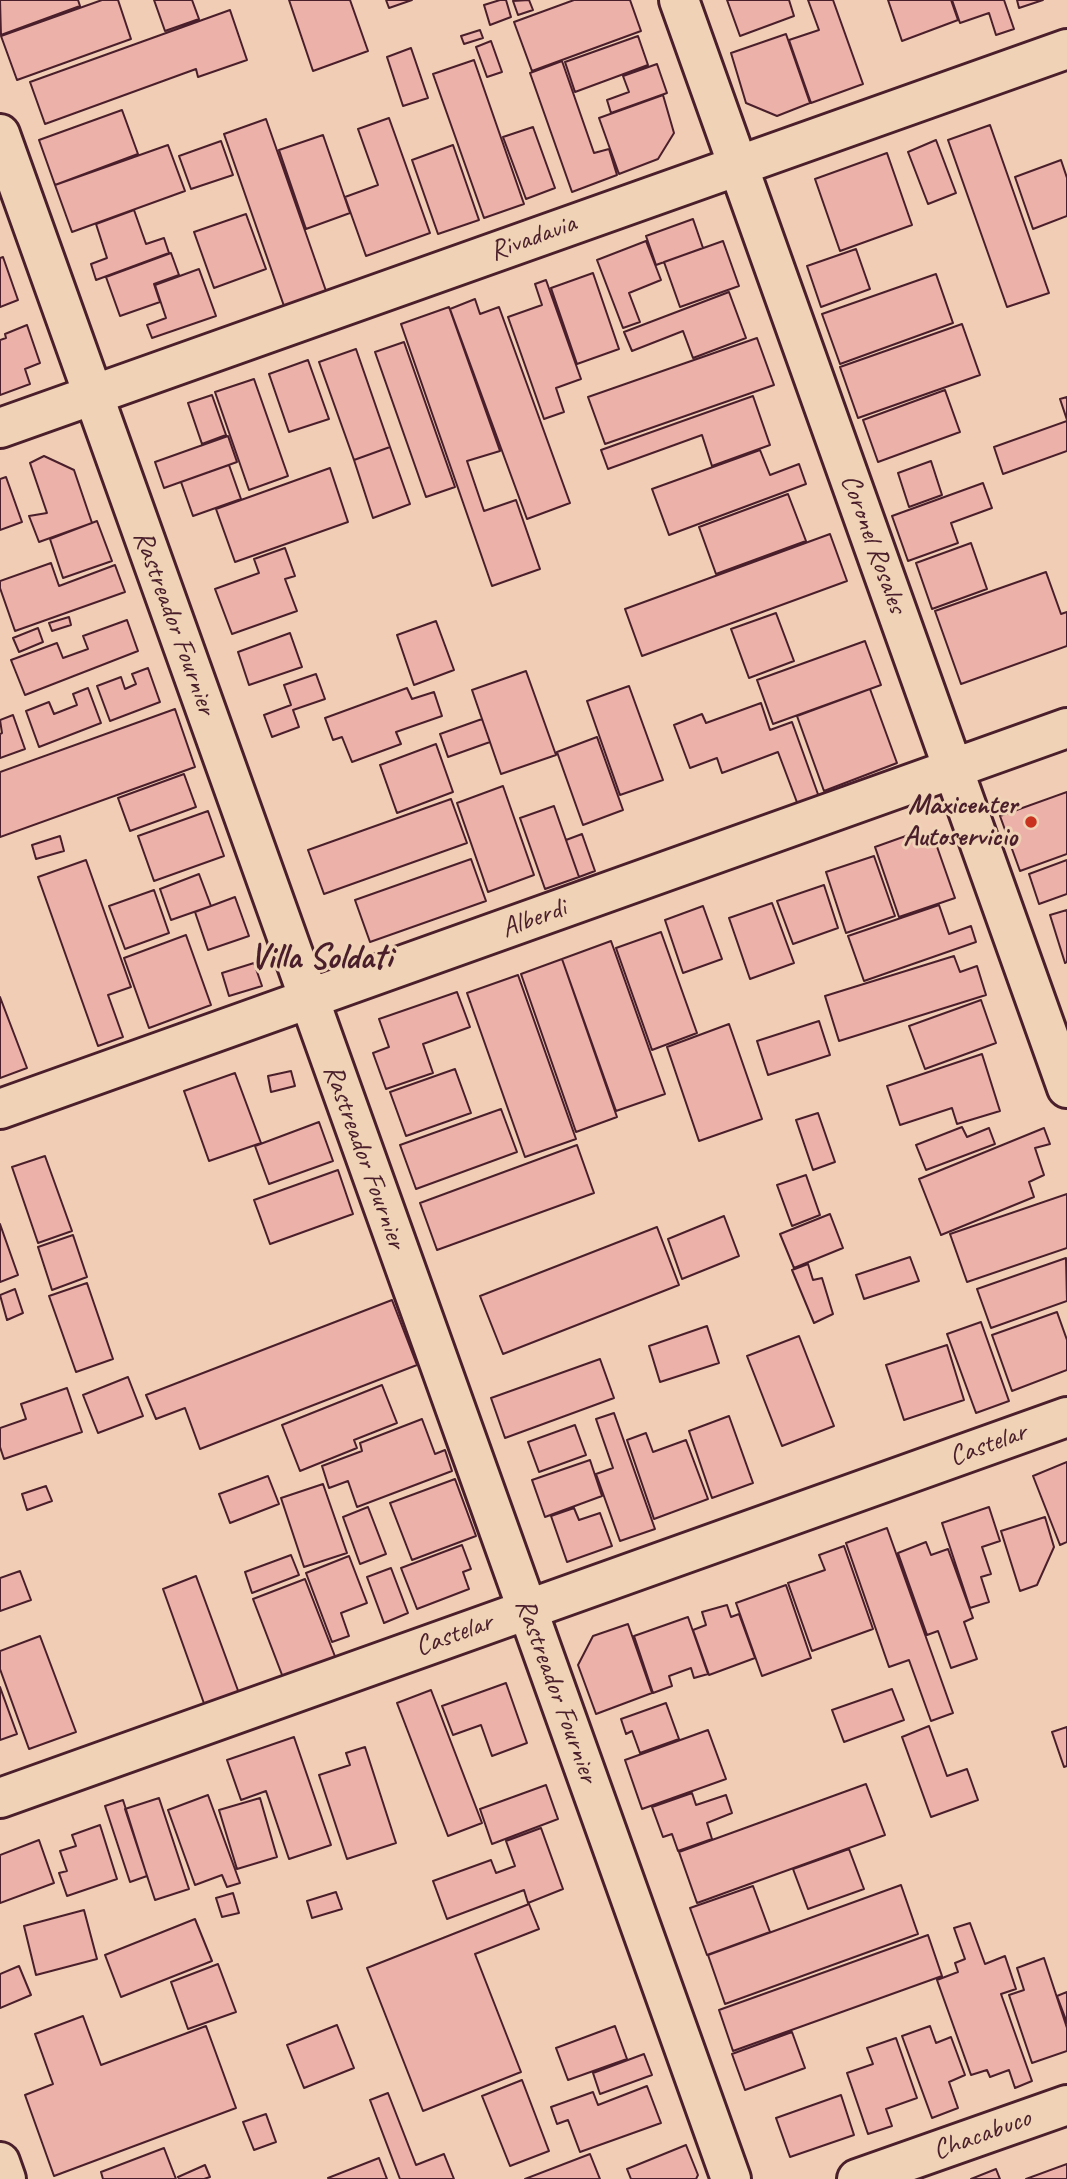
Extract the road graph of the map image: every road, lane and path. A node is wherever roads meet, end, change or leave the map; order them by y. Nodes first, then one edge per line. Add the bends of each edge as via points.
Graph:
1 (679, 0) edge
2 (1067, 49) edge
3 (0, 134) edge
4 (738, 166) junction
5 (93, 395) junction
6 (0, 428) edge
7 (1067, 728) edge
8 (953, 768) junction
9 (308, 999) junction
10 (1067, 1088) edge
11 (0, 1109) edge
12 (1067, 1417) edge
13 (527, 1609) junction
14 (0, 1798) edge
15 (1067, 2105) edge
16 (0, 2162) edge
17 (6, 2179) edge
18 (731, 2179) edge
19 (857, 2179) edge

1 - 4 street, Coronel Rosales
2 - 4 street, Rivadavia
3 - 5 street, Rastreador Fournier
4 - 5 street, Rivadavia
4 - 8 street, Coronel Rosales
5 - 6 street, Rivadavia
5 - 9 street, Rastreador Fournier
7 - 8 street, Alberdi
8 - 9 street, Alberdi
8 - 10 street, Coronel Rosales
9 - 11 street, Alberdi
9 - 13 street, Rastreador Fournier
12 - 13 street, Castelar
13 - 14 street, Castelar
13 - 18 street, Rastreador Fournier
15 - 19 street, Chacabuco
16 - 17 street

